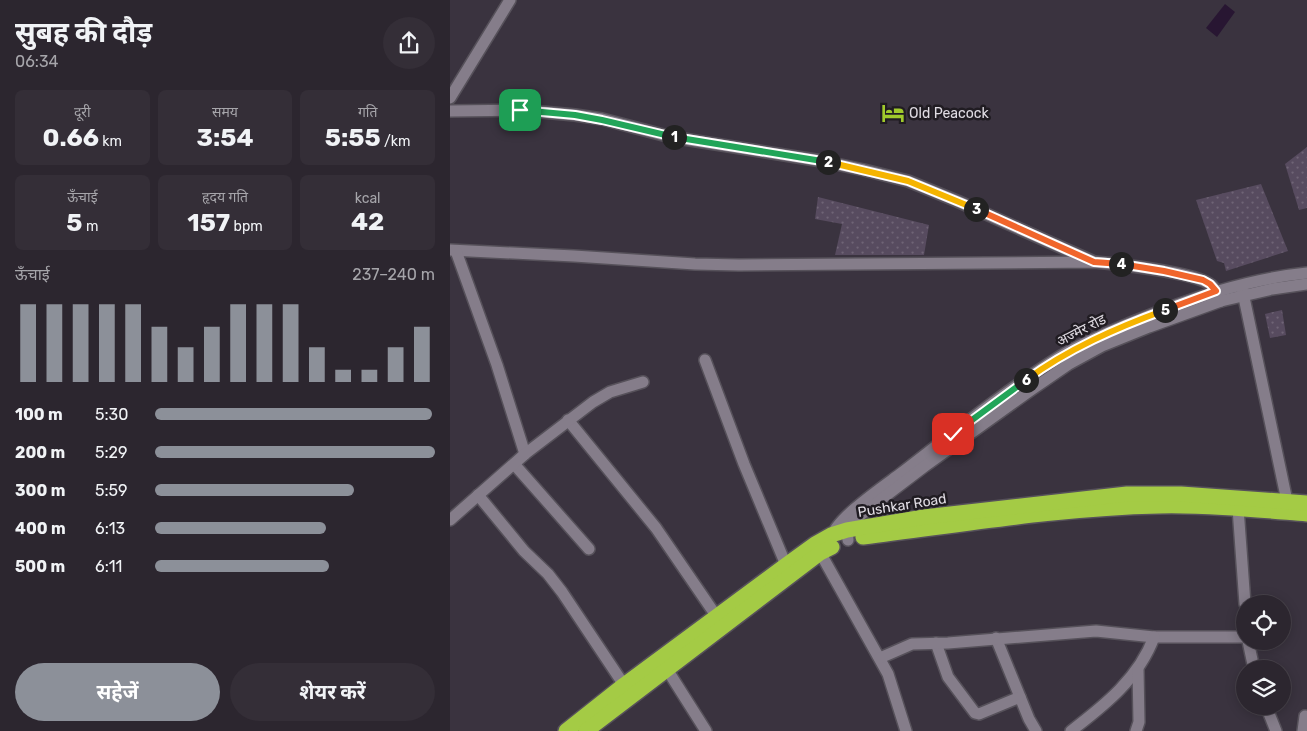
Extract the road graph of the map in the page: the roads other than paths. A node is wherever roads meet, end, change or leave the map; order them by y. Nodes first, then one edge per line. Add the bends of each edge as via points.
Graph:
1 (510, 0) edge
2 (450, 98) edge
3 (450, 111) edge
4 (453, 251) edge
5 (1094, 262) junction
6 (1307, 274) edge
7 (1307, 284) edge
8 (1242, 290) junction
9 (1219, 296) junction
10 (705, 360) dead end
11 (1066, 360) junction
12 (643, 382) dead end
13 (568, 420) junction
14 (525, 454) junction
15 (514, 464) junction
16 (478, 495) junction
17 (1287, 501) junction
18 (1307, 503) edge
19 (1238, 508) junction
20 (1307, 514) edge
21 (450, 520) edge
22 (848, 535) junction
23 (825, 545) junction
24 (589, 549) dead end
25 (786, 565) junction
26 (1244, 595) edge
27 (717, 617) junction
28 (1154, 636) junction
29 (1236, 636) edge
30 (996, 638) junction
31 (936, 643) junction
32 (880, 658) junction
33 (664, 664) junction
34 (1138, 669) junction
35 (624, 685) junction
36 (1020, 697) junction
37 (1270, 715) edge
38 (1305, 716) dead end
39 (566, 731) edge
40 (586, 731) edge
41 (706, 731) edge
42 (906, 731) edge
43 (1036, 731) edge
44 (1070, 731) edge
45 (1136, 731) edge
46 (1276, 731) edge
47 (1303, 731) edge

1 - 2 street
3 - 5 street via 520,110 575,115 671,137 864,170 908,181
4 - 5 street via 739,265
4 - 14 street via 497,365
5 - 9 street via 1164,271 1203,280
6 - 8 street, अज्मेर रोड via 1272,278
7 - 8 street, अज्मेर रोड
8 - 9 street, अज्मेर रोड
8 - 17 street
9 - 11 street, अज्मेर रोड via 1113,331
10 - 25 street
11 - 22 street, अज्मेर रोड via 854,520 849,525
11 - 23 street, अज्मेर रोड via 1034,374 872,496 840,522
12 - 13 street via 601,396
13 - 14 street
13 - 27 street via 652,522
14 - 15 street
15 - 16 street
15 - 24 street
16 - 21 street
16 - 35 street via 562,592
17 - 18 highway, Pushkar Road
17 - 22 highway, Pushkar Road via 1127,494 924,517
19 - 20 highway, Pushkar Road
19 - 22 highway, Pushkar Road via 1160,506 1080,510 862,537
19 - 26 street
22 - 23 highway, Pushkar Road
23 - 25 highway, Pushkar Road
23 - 32 street
23 - 33 highway, Pushkar Road
25 - 27 highway, Pushkar Road
27 - 33 highway, Pushkar Road
28 - 29 street
28 - 30 street via 1096,631
28 - 34 street
30 - 31 street
30 - 36 street
31 - 32 street via 912,644
31 - 36 street via 948,677 975,713
32 - 42 street via 894,689
33 - 35 highway, Pushkar Road
33 - 40 highway, Pushkar Road
33 - 41 street
34 - 44 street via 1111,698
34 - 45 street via 1139,722
35 - 39 highway, Pushkar Road
36 - 43 street
37 - 46 street
38 - 47 street

